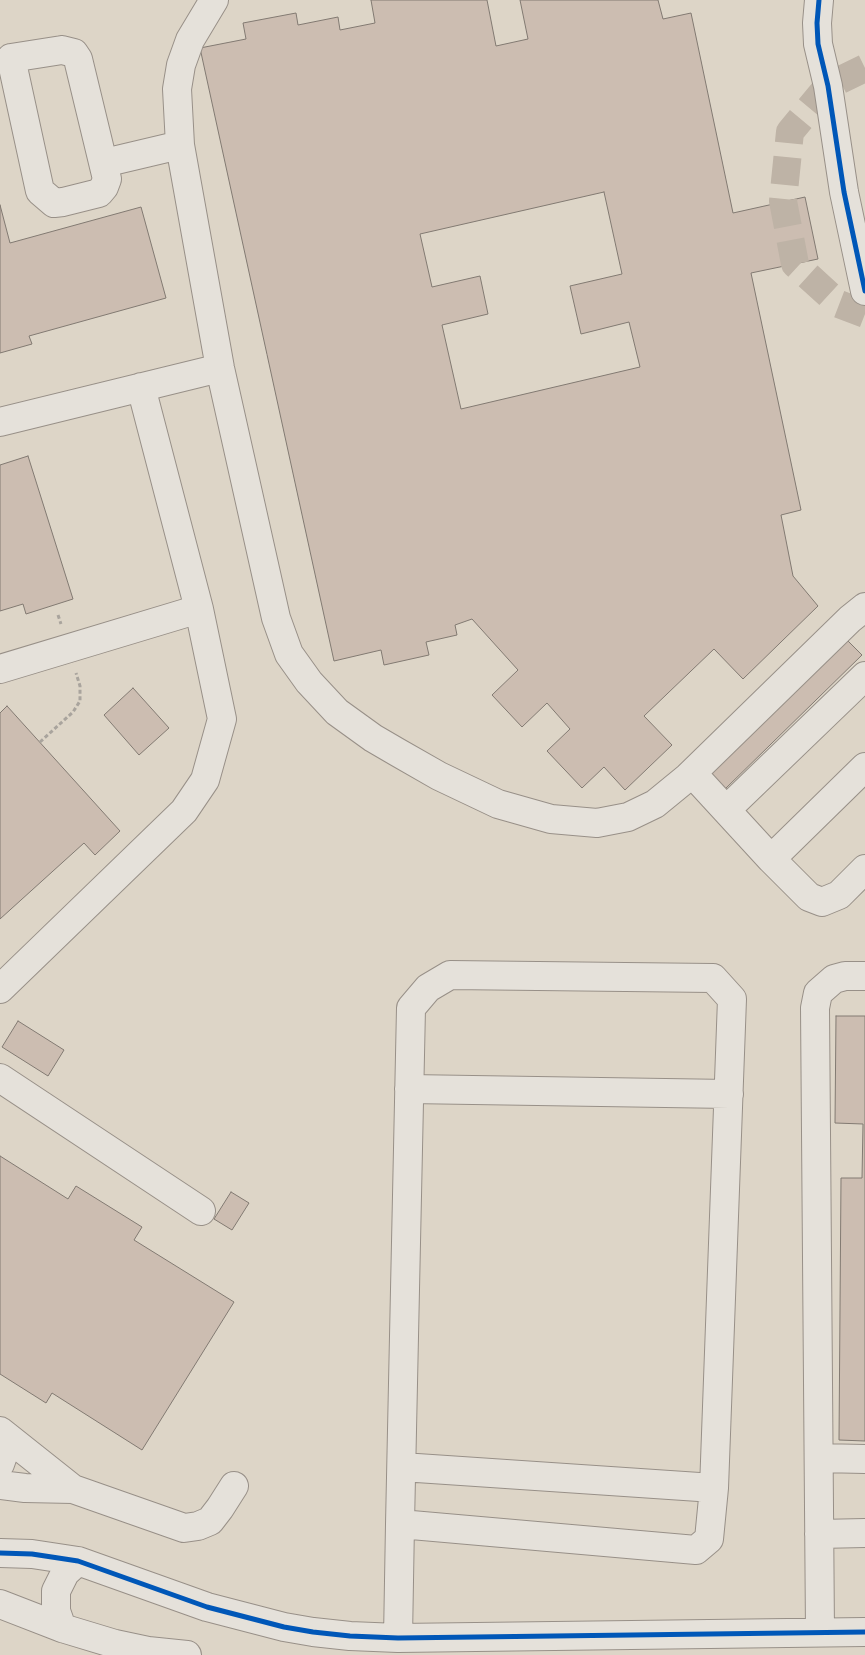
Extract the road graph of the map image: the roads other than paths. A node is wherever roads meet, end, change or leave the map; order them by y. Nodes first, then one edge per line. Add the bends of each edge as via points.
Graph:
1 (214, 0) edge
2 (819, 0) edge
3 (6, 53) edge
4 (180, 145) junction
5 (104, 163) junction
6 (865, 290) edge
7 (220, 368) junction
8 (141, 387) junction
9 (0, 422) edge
10 (199, 609) junction
11 (860, 621) edge
12 (0, 669) edge
13 (865, 676) edge
14 (865, 767) edge
15 (692, 773) junction
16 (726, 810) junction
17 (770, 859) junction
18 (865, 868) edge
19 (865, 976) edge
20 (0, 989) edge
21 (0, 1078) edge
22 (409, 1089) junction
23 (729, 1094) junction
24 (201, 1211) dead end
25 (3, 1433) edge
26 (818, 1458) junction
27 (865, 1459) edge
28 (0, 1464) edge
29 (402, 1467) junction
30 (0, 1485) edge
31 (234, 1486) dead end
32 (714, 1488) junction
33 (73, 1489) junction
34 (400, 1524) junction
35 (865, 1533) edge
36 (819, 1534) junction
37 (0, 1553) edge
38 (78, 1561) junction
39 (0, 1604) edge
40 (62, 1628) junction
41 (820, 1632) junction
42 (865, 1632) edge
43 (398, 1638) junction
44 (187, 1655) edge

1 - 4 street via 190,40 181,66 177,89
2 - 6 street via 818,44
3 - 5 street via 62,50 74,53
3 - 5 street via 40,191 54,203 99,193 107,179
4 - 5 street
4 - 7 street
7 - 8 street
7 - 15 street via 276,618 289,654 337,712 372,738 439,776 498,804 551,819 597,823 628,817 655,804
8 - 9 street
8 - 10 street
10 - 12 street
10 - 20 street via 222,719 205,780 184,810
11 - 15 street
13 - 16 street
14 - 17 street
15 - 16 street
16 - 17 street
17 - 18 street via 809,897 822,902 839,895
19 - 26 street via 834,979 818,993 815,1008
21 - 24 street
22 - 23 street
22 - 23 street via 411,1008 428,988 450,975 713,978 732,999
22 - 29 street
23 - 32 street
25 - 28 street via 6,1447
25 - 33 street
26 - 27 street
26 - 36 street
29 - 32 street
29 - 34 street
30 - 33 street
31 - 33 street via 210,1521 184,1528
32 - 34 street via 709,1538 696,1550
34 - 43 street
35 - 36 street
36 - 41 street
37 - 38 street
38 - 40 street via 65,1573 56,1591 56,1611
38 - 43 street via 166,1594 250,1619 313,1632
39 - 40 street
40 - 44 street via 115,1644
41 - 42 street
41 - 43 street

